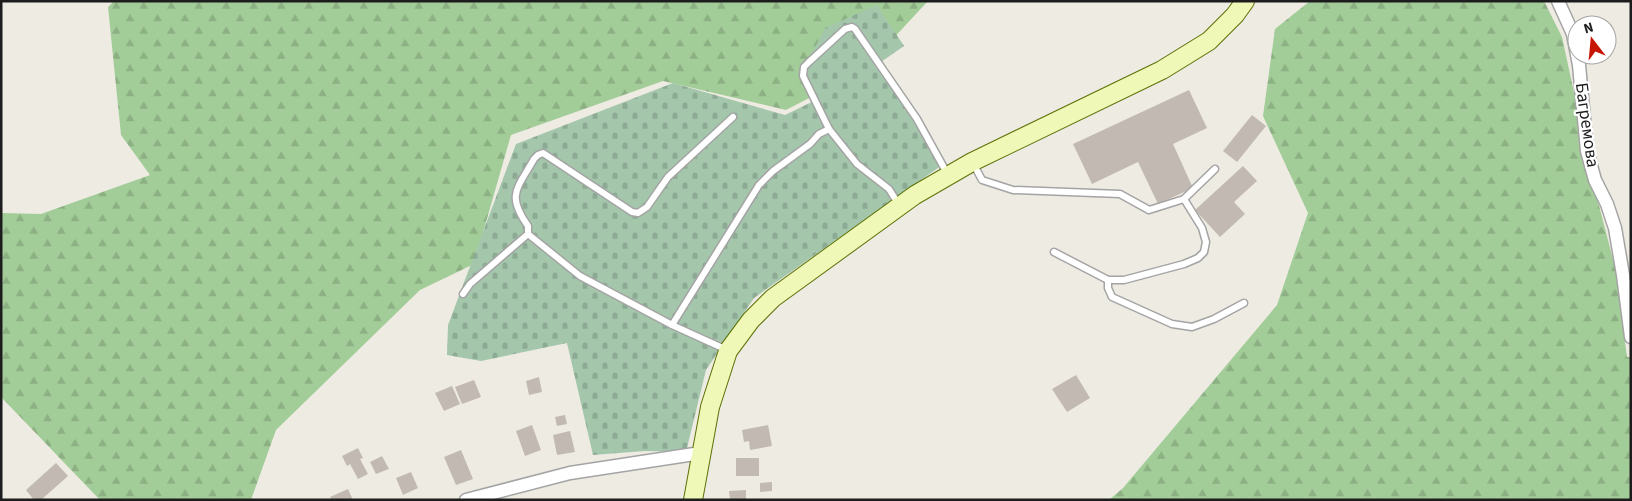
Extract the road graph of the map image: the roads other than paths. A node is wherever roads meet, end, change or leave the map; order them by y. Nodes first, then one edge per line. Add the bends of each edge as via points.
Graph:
1 (1245, 1) edge
2 (1558, 1) edge
3 (733, 117) dead end
4 (829, 129) junction
5 (972, 162) junction
6 (1215, 169) dead end
7 (949, 176) junction
8 (1184, 199) junction
9 (900, 206) junction
10 (528, 234) junction
11 (1054, 252) dead end
12 (1108, 280) junction
13 (463, 294) dead end
14 (1244, 303) dead end
15 (672, 325) junction
16 (1631, 338) edge
17 (728, 351) junction
18 (701, 453) junction
19 (466, 500) edge
20 (693, 500) edge

1 - 5 main road via 1209,41 1162,70
2 - 16 street, Багремова via 1573,34 1587,151 1615,228
3 - 10 lane via 668,177 647,207 638,213 543,153 538,155 516,191 515,202 528,226
4 - 7 lane via 803,73 809,62 845,29 852,27 918,119
4 - 9 lane via 857,164 889,189
4 - 15 lane via 773,171 759,186
5 - 7 main road
5 - 8 lane via 982,180 1013,190 1120,194 1150,210
6 - 8 lane
7 - 9 main road
8 - 12 lane via 1202,228 1206,242 1204,252 1184,264 1124,280
9 - 17 main road via 773,298 751,320
10 - 13 lane via 470,284
10 - 15 lane via 580,276
11 - 12 lane
12 - 14 lane via 1112,297 1172,324 1192,327
15 - 17 lane
17 - 18 main road via 710,407
18 - 19 street via 570,473
18 - 20 main road

